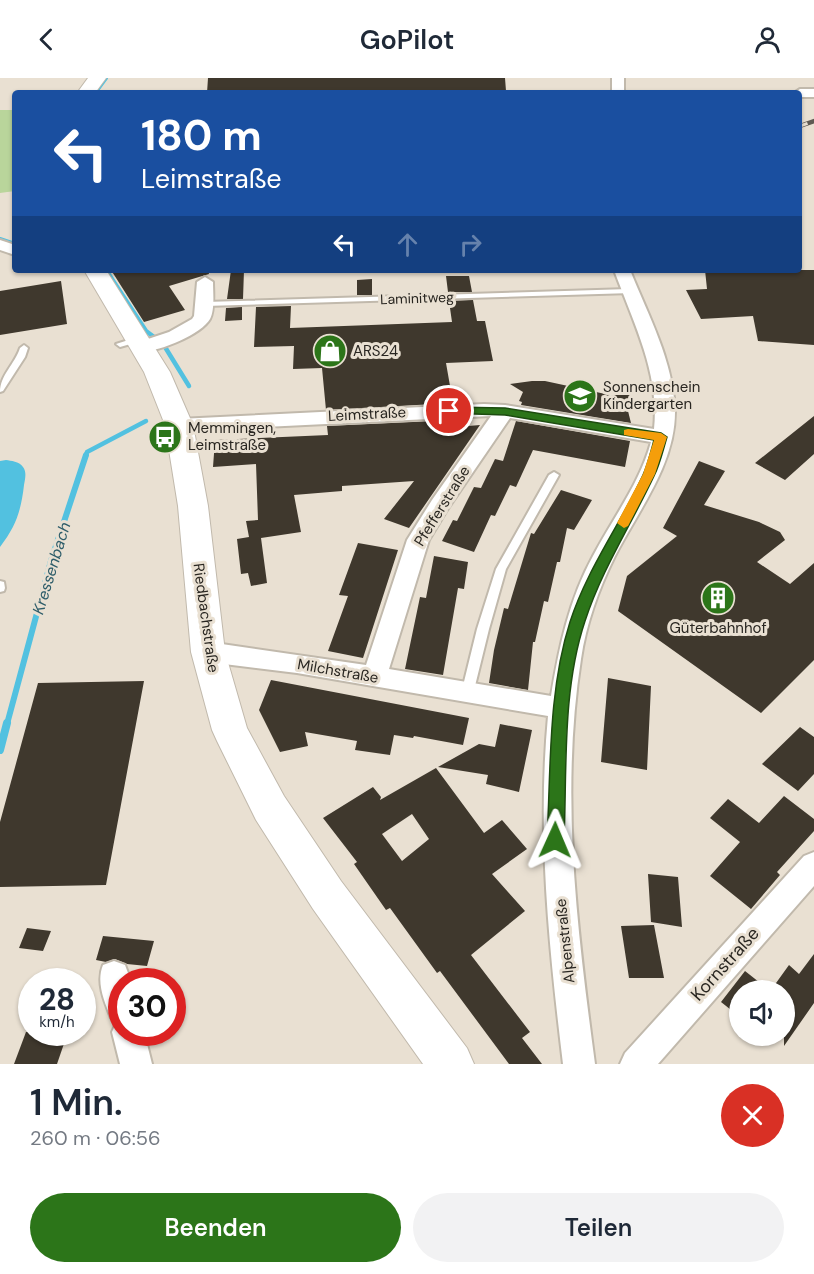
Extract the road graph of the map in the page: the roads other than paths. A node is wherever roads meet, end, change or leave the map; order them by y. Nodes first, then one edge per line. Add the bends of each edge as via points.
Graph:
1 (97, 273) edge
2 (626, 280) edge
3 (205, 282) dead end
4 (205, 304) junction
5 (133, 343) junction
6 (24, 348) dead end
7 (0, 388) edge
8 (505, 411) junction
9 (180, 425) junction
10 (661, 437) junction
11 (555, 476) dead end
12 (208, 652) junction
13 (374, 677) junction
14 (467, 694) junction
15 (562, 708) junction
16 (814, 865) edge
17 (132, 1046) edge
18 (136, 1064) edge
19 (451, 1064) edge
20 (579, 1064) edge
21 (636, 1064) edge

1 - 5 street, Riedbachstraße
2 - 4 lane, Laminitweg
2 - 10 street, Alpenstraße via 661,378
3 - 4 street
4 - 5 street via 203,317 193,328
5 - 9 street, Riedbachstraße via 157,372
6 - 7 lane
8 - 9 street, Leimstraße
8 - 10 street, Leimstraße
8 - 13 street, Pfefferstraße via 418,540
9 - 12 street, Riedbachstraße
10 - 15 street, Alpenstraße via 649,474 590,587 569,656
11 - 14 lane via 501,569
12 - 13 street, Milchstraße
12 - 19 street, Riedbachstraße via 230,730 270,808 327,895
13 - 14 street, Milchstraße
14 - 15 street, Milchstraße
15 - 20 street, Alpenstraße via 555,840
16 - 21 street, Kornstraße
17 - 18 street

